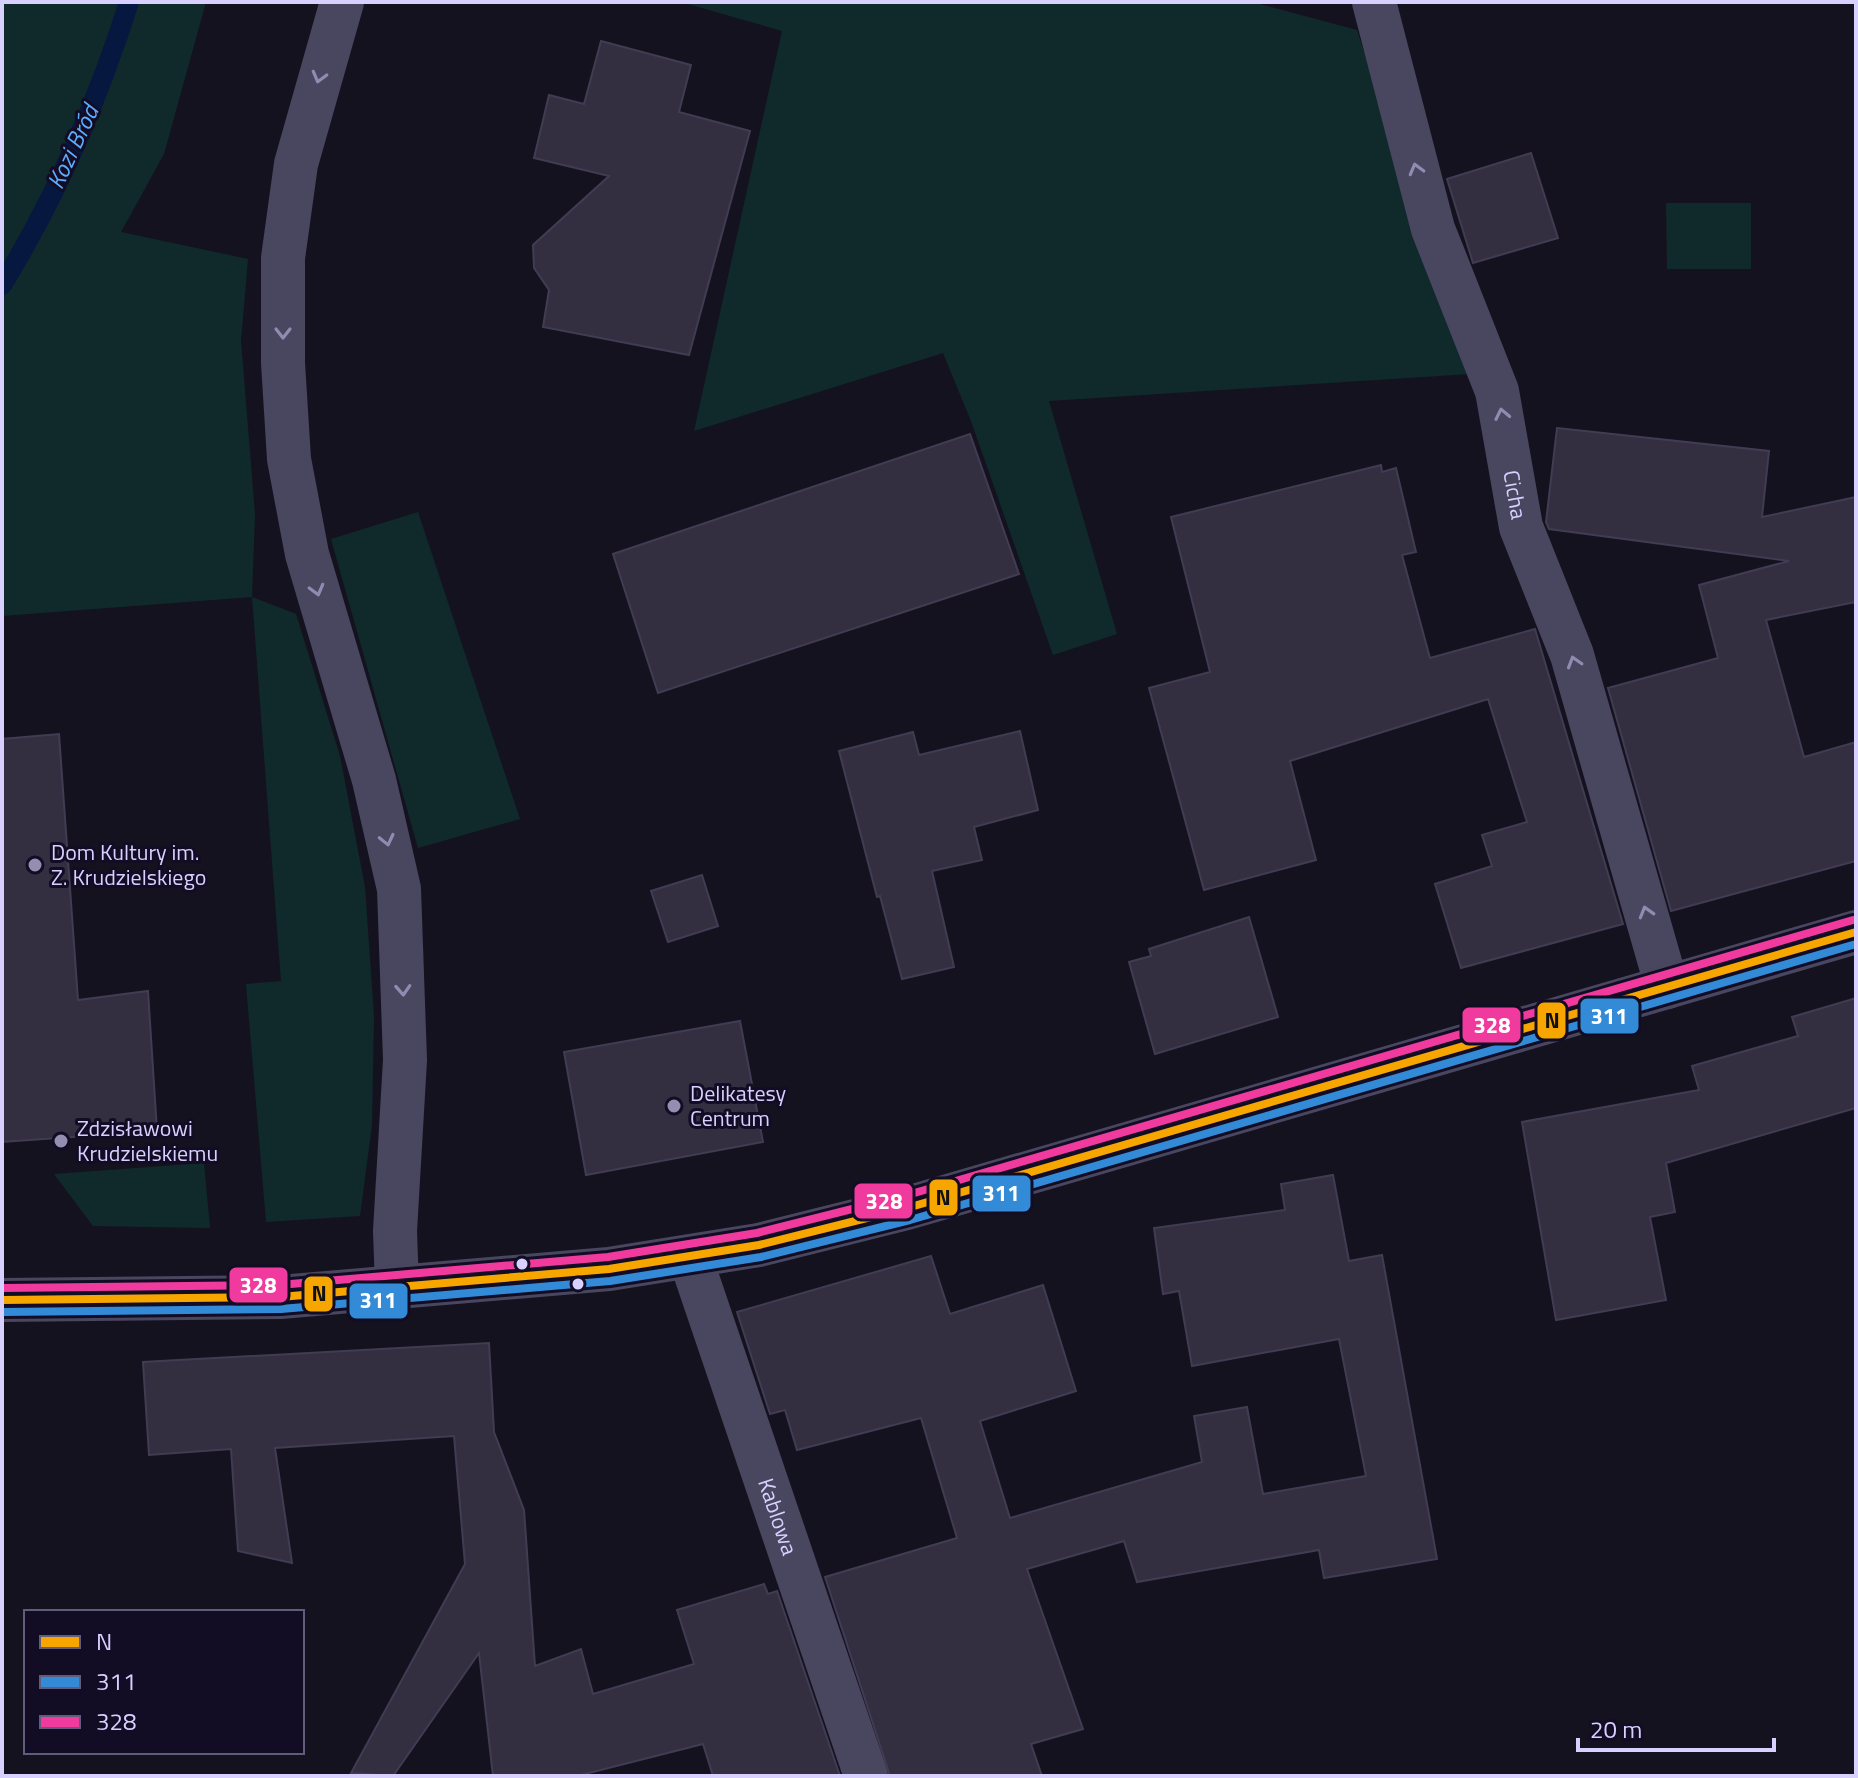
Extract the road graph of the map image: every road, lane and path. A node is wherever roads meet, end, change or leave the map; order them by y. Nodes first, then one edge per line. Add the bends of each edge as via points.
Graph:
1 (342, 2) edge
2 (1374, 2) edge
3 (1856, 932) edge
4 (1667, 987) junction
5 (690, 1257) junction
6 (397, 1287) junction
7 (2, 1300) edge
8 (866, 1776) edge

1 -> 6 street via 296,164 283,258 283,363 289,459 307,554 374,780 399,889 405,1060
4 -> 2 street, Cicha via 1572,655 1521,527 1497,391 1433,229
3 - 4 street
4 - 5 street via 907,1208
5 - 6 street
5 - 8 street, Kablowa
6 - 7 street via 280,1297

